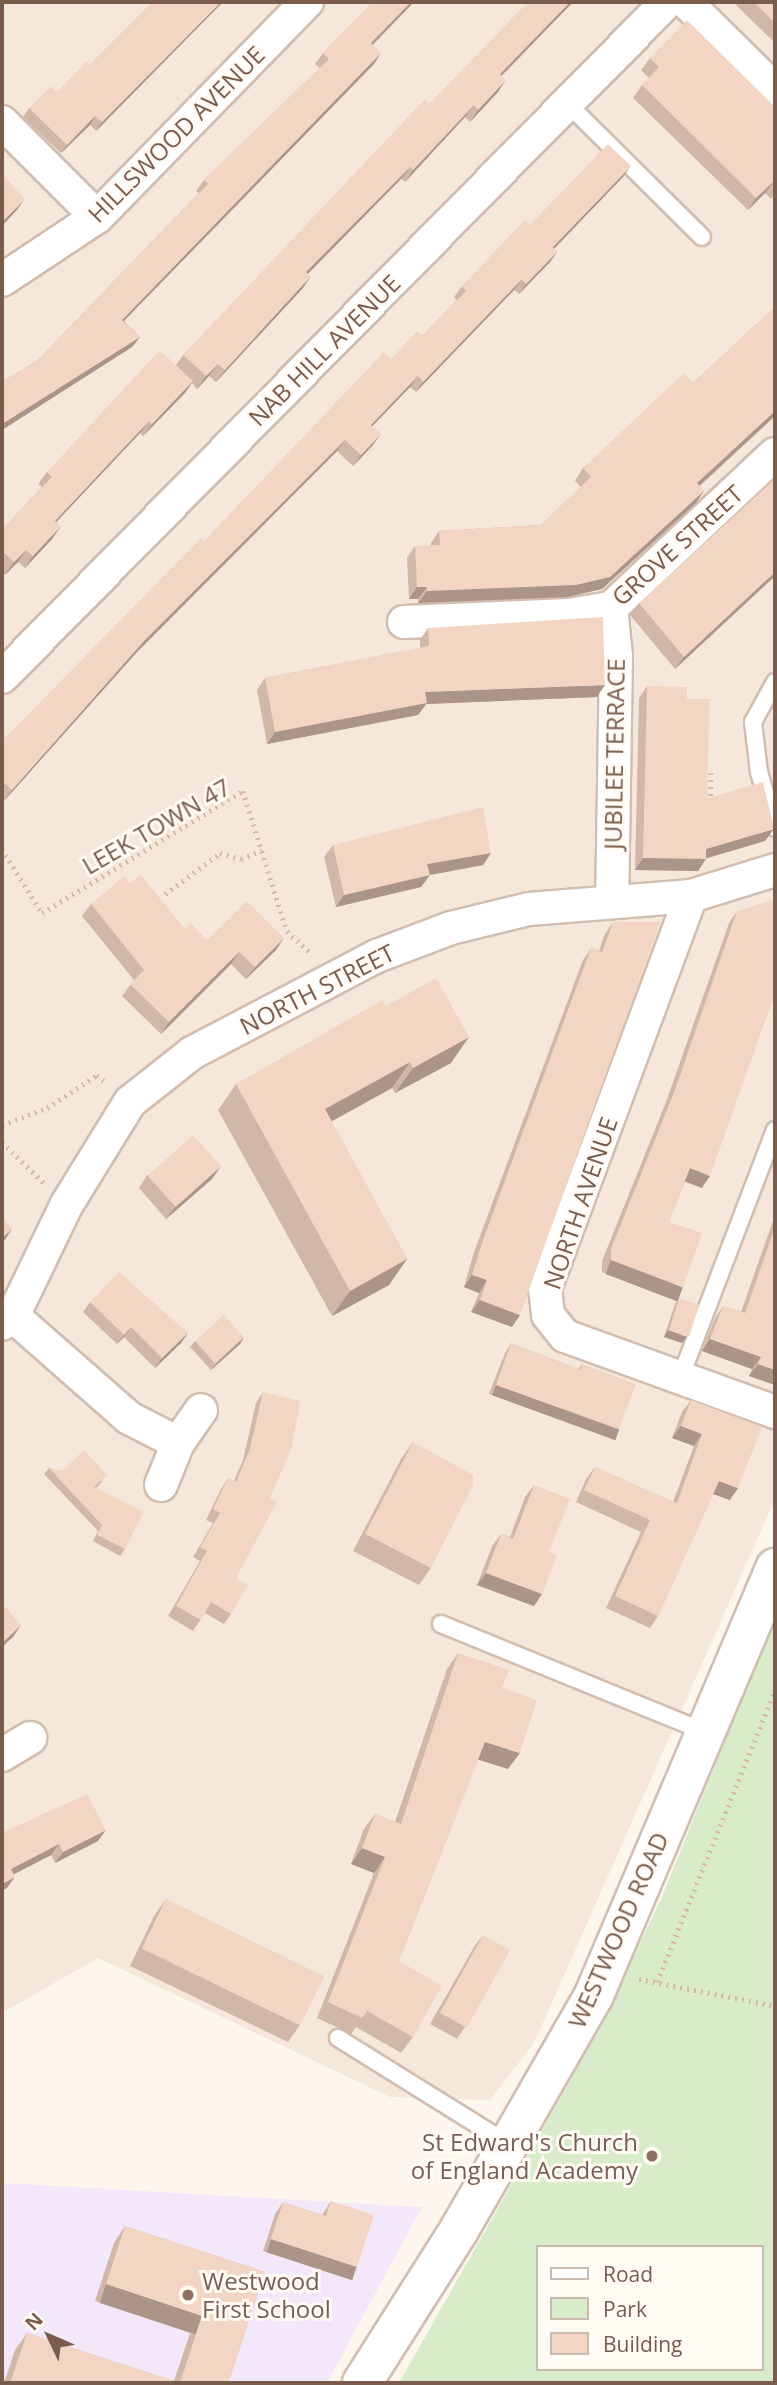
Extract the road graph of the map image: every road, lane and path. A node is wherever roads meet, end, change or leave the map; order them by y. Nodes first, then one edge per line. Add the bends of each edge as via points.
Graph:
1 (686, 2) edge
2 (288, 8) edge
3 (657, 12) edge
4 (775, 90) edge
5 (567, 103) junction
6 (2, 122) edge
7 (97, 217) junction
8 (702, 237) dead end
9 (2, 280) edge
10 (775, 454) edge
11 (611, 608) junction
12 (404, 622) dead end
13 (2, 677) edge
14 (775, 682) edge
15 (711, 773) edge
16 (712, 812) edge
17 (775, 828) edge
18 (2, 849) edge
19 (262, 850) junction
20 (775, 870) edge
21 (165, 894) dead end
22 (691, 896) junction
23 (612, 900) junction
24 (337, 977) junction
25 (130, 1102) junction
26 (2, 1125) edge
27 (775, 1130) edge
28 (2, 1142) edge
29 (67, 1204) junction
30 (7, 1320) edge
31 (681, 1376) junction
32 (201, 1410) dead end
33 (775, 1412) edge
34 (178, 1444) junction
35 (161, 1485) dead end
36 (775, 1568) edge
37 (441, 1624) dead end
38 (775, 1690) edge
39 (706, 1732) junction
40 (30, 1738) dead end
41 (2, 1755) edge
42 (604, 1972) junction
43 (657, 1982) junction
44 (775, 2006) edge
45 (338, 2038) dead end
46 (508, 2144) junction
47 (362, 2383) edge

1 - 4 street
2 - 7 street, HILLSWOOD AVENUE
3 - 5 street, NAB HILL AVENUE
5 - 8 lane
5 - 13 street, NAB HILL AVENUE
6 - 7 street
7 - 9 street, HILLSWOOD AVENUE
10 - 11 street, GROVE STREET
11 - 12 street, GROVE STREET via 569,615
11 - 23 street, JUBILEE TERRACE via 616,656
14 - 17 lane via 753,722
15 - 16 path
18 - 19 path, LEEK TOWN 47 via 42,913 243,791
19 - 21 path via 241,859 220,853
19 - 24 path, LEEK TOWN 47 via 287,931
20 - 22 street, NORTH STREET
22 - 23 street, NORTH STREET
22 - 31 street, NORTH AVENUE via 545,1289 548,1315 565,1336
23 - 24 street, NORTH STREET via 529,909 451,928
24 - 25 street, NORTH STREET via 192,1052
25 - 26 path via 97,1074 47,1108
25 - 29 street, NORTH STREET
27 - 31 lane
28 - 29 path
29 - 30 street, NORTH STREET
30 - 34 street via 129,1418
31 - 33 street, NORTH AVENUE
32 - 34 street
34 - 35 street
36 - 39 street, WESTWOOD ROAD
37 - 39 lane
38 - 43 path
39 - 42 street, WESTWOOD ROAD
40 - 41 street
42 - 43 path
42 - 46 street, WESTWOOD ROAD
43 - 44 path
45 - 46 lane
46 - 47 street, WESTWOOD ROAD

